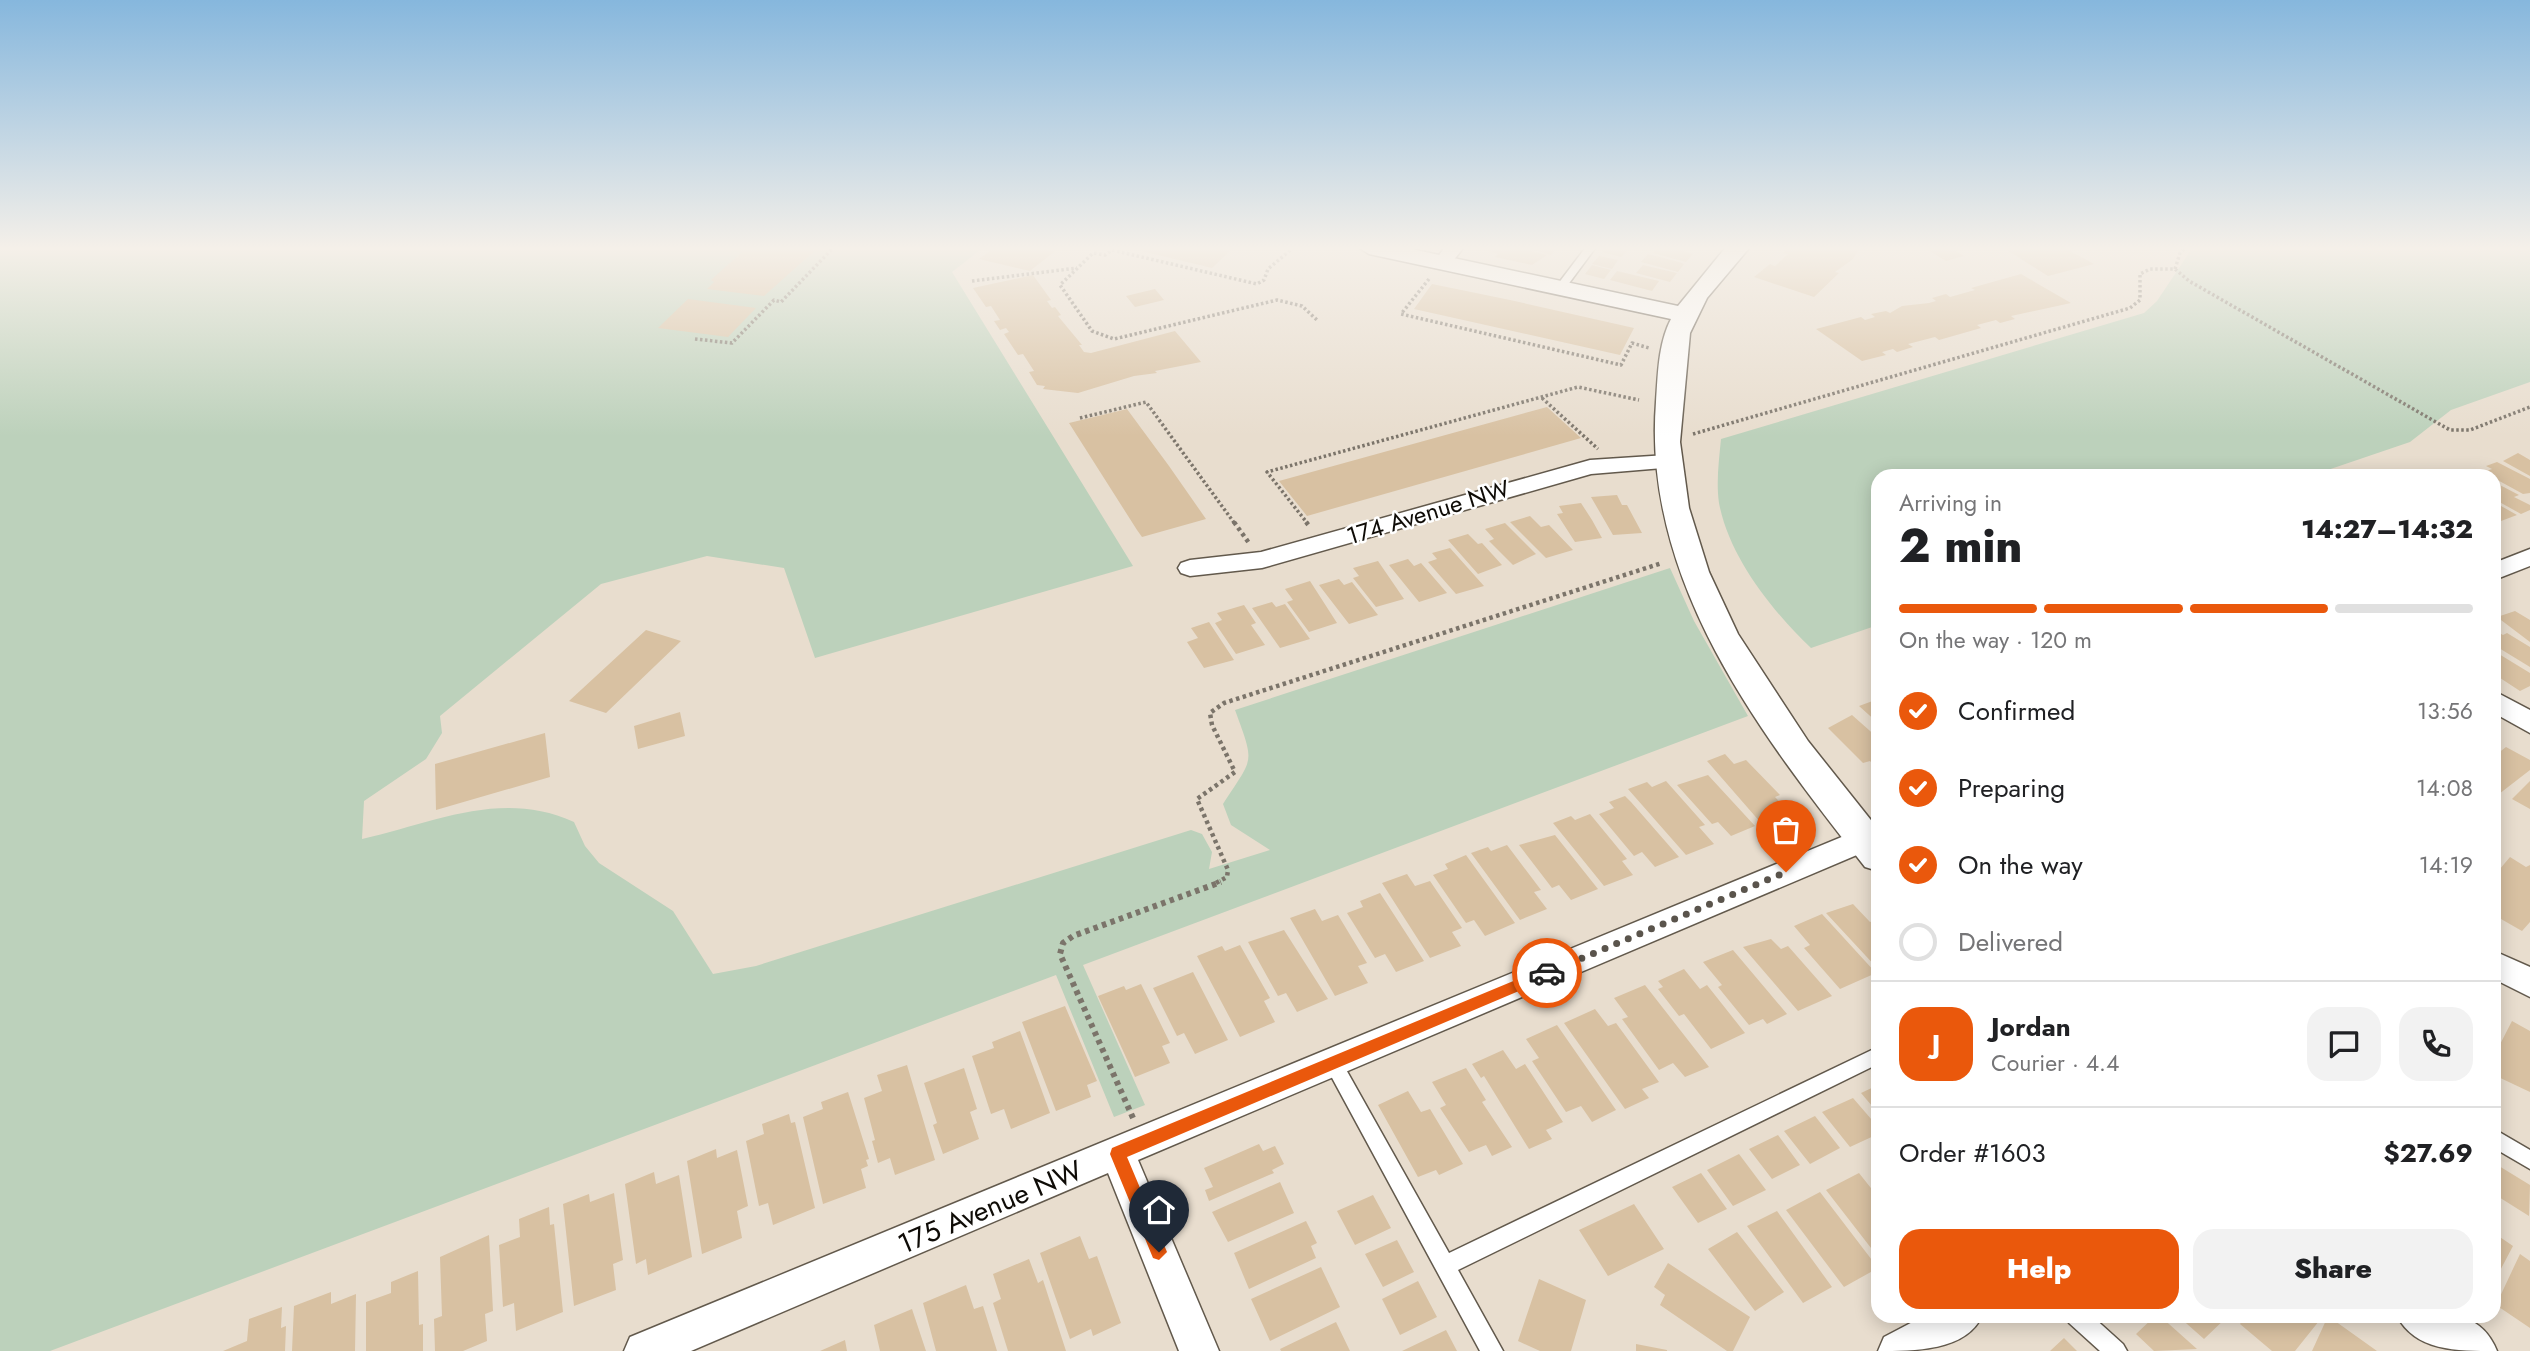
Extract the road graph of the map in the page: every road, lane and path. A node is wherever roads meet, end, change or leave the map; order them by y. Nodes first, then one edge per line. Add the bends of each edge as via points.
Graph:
1 (764, 310) edge
2 (1077, 310) edge
3 (1235, 310) edge
4 (1306, 310) edge
5 (1404, 310) edge
6 (1663, 310) edge
7 (1688, 310) edge
8 (2123, 310) edge
9 (2240, 310) edge
10 (1686, 315) junction
11 (1317, 320) dead end
12 (695, 339) dead end
13 (1650, 348) dead end
14 (1541, 397) junction
15 (1639, 400) dead end
16 (2530, 407) edge
17 (1080, 418) dead end
18 (1693, 434) dead end
19 (1605, 455) dead end
20 (1667, 462) junction
21 (1315, 534) dead end
22 (1254, 549) dead end
23 (2530, 557) edge
24 (1662, 563) dead end
25 (1190, 568) dead end
26 (2501, 569) edge
27 (2501, 704) edge
28 (2530, 723) edge
29 (1871, 840) edge
30 (1871, 844) edge
31 (2501, 968) edge
32 (2530, 984) edge
33 (1871, 1058) edge
34 (1333, 1063) junction
35 (1133, 1118) dead end
36 (2501, 1142) edge
37 (1118, 1154) junction
38 (2530, 1160) edge
39 (1445, 1266) junction
40 (1950, 1323) edge
41 (2084, 1323) edge
42 (2432, 1323) edge
43 (644, 1351) edge
44 (1199, 1351) edge
45 (1492, 1351) edge
46 (1898, 1351) edge
47 (2116, 1351) edge
48 (2472, 1351) edge

1 - 12 path via 732,343
2 - 3 path via 1092,331 1114,339
4 - 11 path
5 - 13 path via 1401,314 1621,365 1632,344
6 - 10 street
7 - 10 street
8 - 18 path
9 - 16 path via 2450,430 2470,430
10 - 20 street via 1675,345 1664,421
14 - 15 path via 1578,387
14 - 19 path
14 - 21 path via 1266,472
17 - 22 path via 1146,402
20 - 25 street, 174 Avenue NW via 1590,467 1262,560
20 - 29 street via 1688,556 1736,658 1772,716
23 - 26 street
24 - 35 path via 1224,704 1210,713 1235,772 1196,799 1228,863 1227,877 1073,936 1063,943 1060,954
27 - 28 street
30 - 34 street, 175 Avenue NW
31 - 32 street
33 - 39 lane
34 - 37 street, 175 Avenue NW
34 - 39 lane
36 - 38 lane
37 - 43 street, 175 Avenue NW
37 - 44 street
39 - 45 lane
40 - 46 street
41 - 47 lane
42 - 48 street

